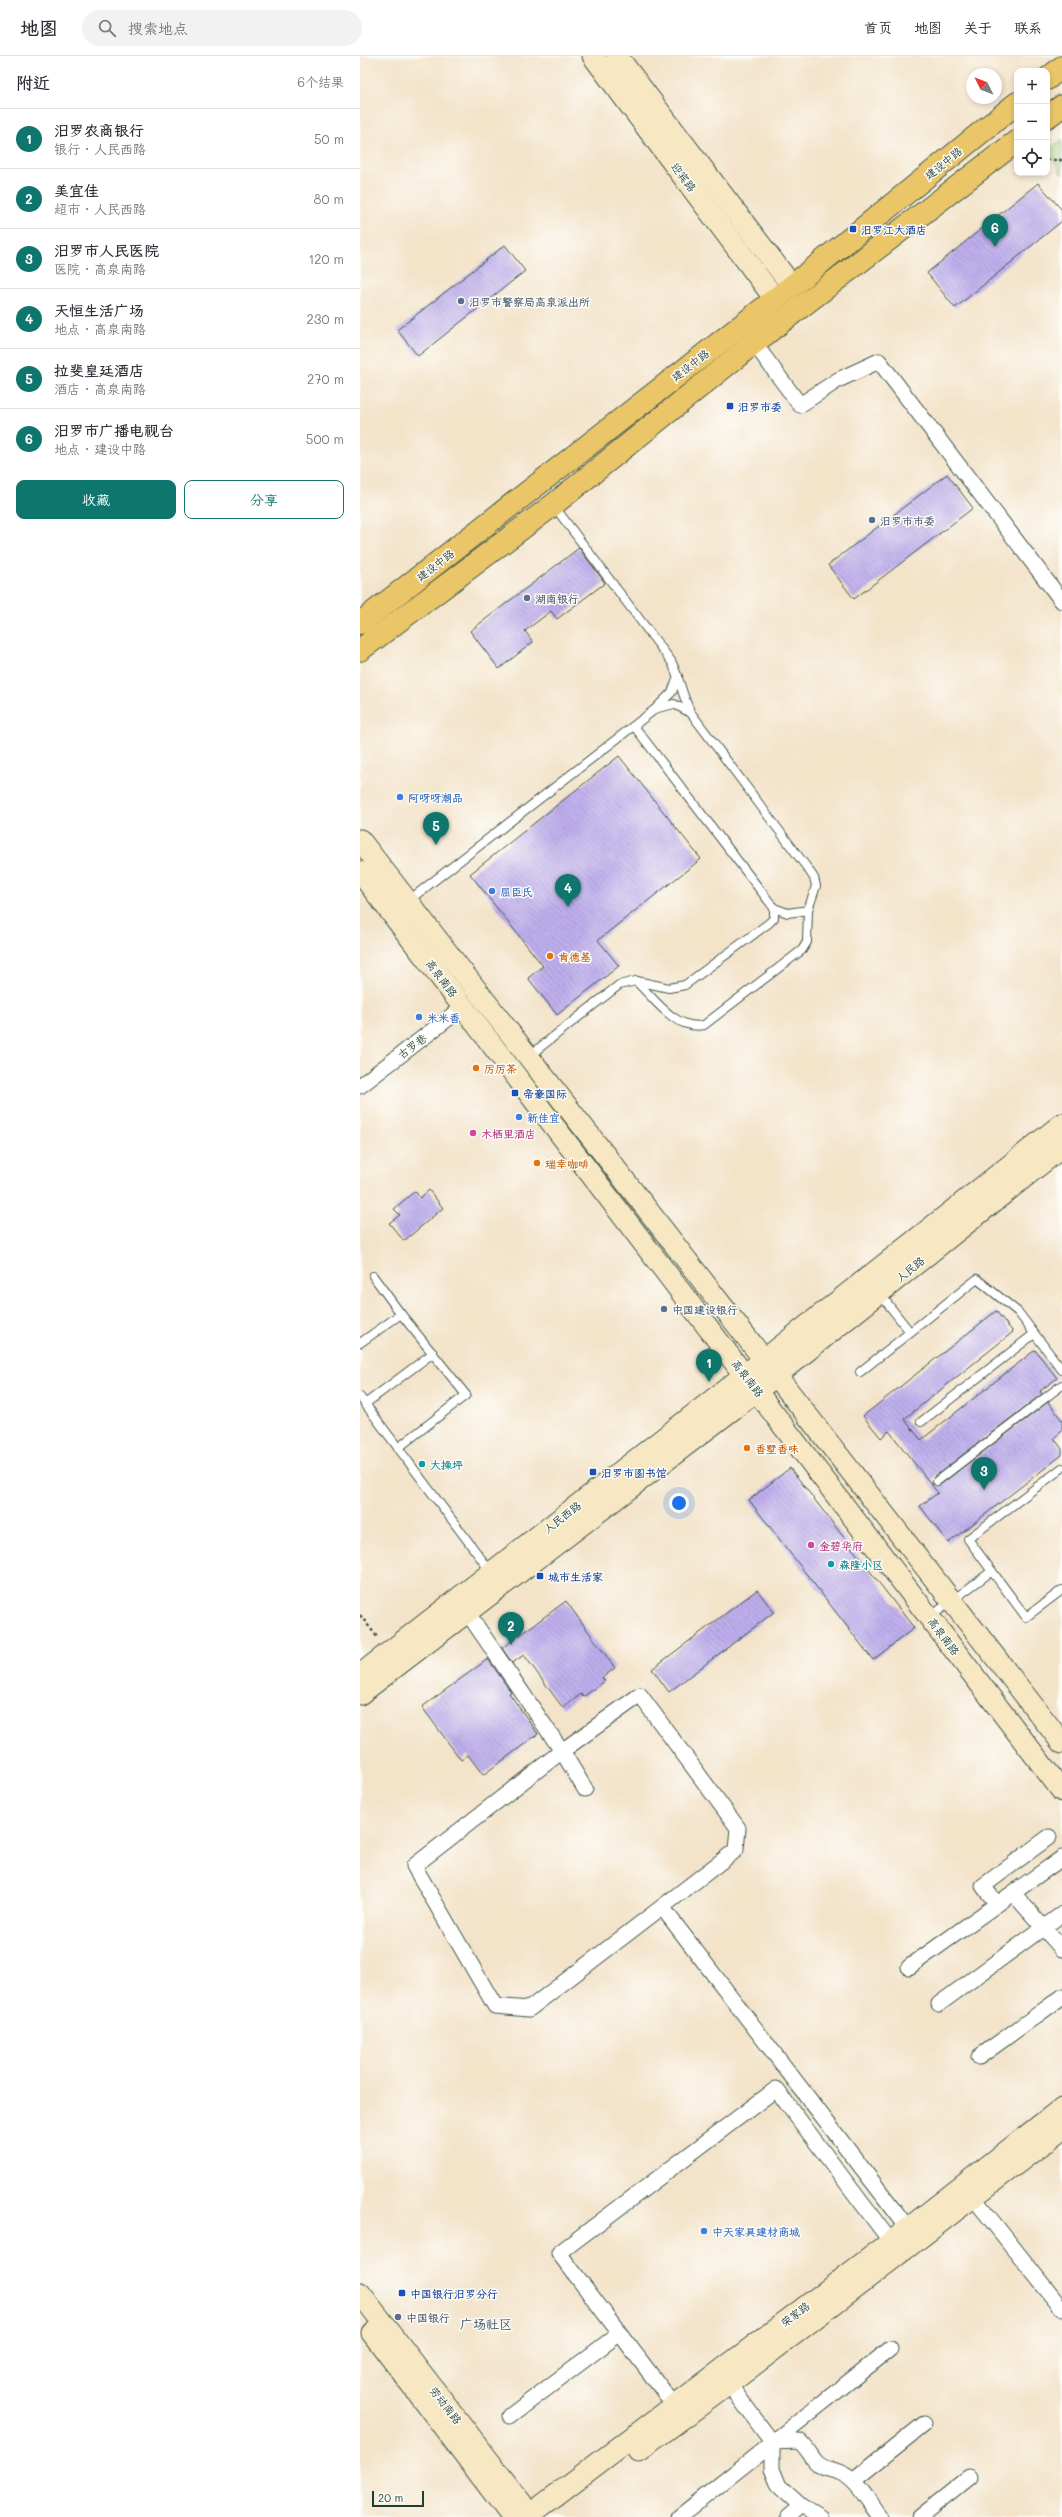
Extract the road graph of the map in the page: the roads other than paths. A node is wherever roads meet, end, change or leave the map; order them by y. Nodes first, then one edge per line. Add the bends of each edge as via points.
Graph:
1 (593, 56) edge
2 (617, 56) edge
3 (1016, 104) edge
4 (1062, 106) edge
5 (1050, 115) edge
6 (1014, 142) edge
7 (792, 286) junction
8 (775, 298) junction
9 (754, 343) junction
10 (553, 505) junction
11 (1062, 601) edge
12 (360, 623) edge
13 (360, 650) edge
14 (678, 675) junction
15 (654, 710) junction
16 (691, 713) junction
17 (634, 726) junction
18 (360, 840) edge
19 (360, 872) edge
20 (408, 901) junction
21 (774, 908) junction
22 (808, 910) junction
23 (798, 912) junction
24 (788, 913) junction
25 (807, 919) junction
26 (770, 923) junction
27 (636, 981) junction
28 (464, 1007) junction
29 (529, 1056) junction
30 (360, 1086) edge
31 (1062, 1124) edge
32 (1062, 1147) edge
33 (373, 1276) dead end
34 (879, 1293) junction
35 (400, 1314) junction
36 (910, 1332) junction
37 (1034, 1334) junction
38 (360, 1343) edge
39 (433, 1353) junction
40 (771, 1367) junction
41 (1062, 1370) edge
42 (860, 1372) dead end
43 (745, 1374) junction
44 (1062, 1385) edge
45 (758, 1390) junction
46 (362, 1401) edge
47 (921, 1422) dead end
48 (398, 1448) junction
49 (1062, 1468) edge
50 (937, 1481) dead end
51 (992, 1571) junction
52 (496, 1579) junction
53 (1062, 1590) edge
54 (952, 1601) junction
55 (467, 1612) junction
56 (930, 1617) junction
57 (360, 1675) edge
58 (360, 1694) edge
59 (1062, 1743) edge
60 (562, 1751) junction
61 (585, 1789) dead end
62 (1062, 1791) edge
63 (1049, 1837) dead end
64 (1062, 1858) edge
65 (1013, 1893) junction
66 (997, 1904) junction
67 (662, 1907) junction
68 (1062, 1914) edge
69 (1044, 1928) junction
70 (1062, 1949) edge
71 (909, 1967) dead end
72 (1062, 1997) edge
73 (939, 2004) dead end
74 (979, 2057) dead end
75 (1062, 2108) edge
76 (1062, 2129) edge
77 (973, 2197) junction
78 (908, 2228) junction
79 (891, 2242) junction
80 (360, 2293) edge
81 (1062, 2309) edge
82 (360, 2316) edge
83 (620, 2333) junction
84 (890, 2349) dead end
85 (724, 2378) junction
86 (674, 2405) junction
87 (510, 2416) dead end
88 (924, 2424) dead end
89 (772, 2442) junction
90 (968, 2477) dead end
91 (852, 2481) junction
92 (801, 2506) junction
93 (529, 2516) edge
94 (679, 2517) edge
95 (788, 2517) edge
96 (820, 2517) edge
97 (880, 2517) edge
98 (919, 2517) edge

1 - 8 street, 迎宾路
2 - 7 street, 迎宾路
3 - 7 main road, 建设中路
4 - 5 main road
6 - 9 main road, 建设中路
7 - 8 main road, 建设中路
8 - 12 main road, 建设中路
9 - 10 main road, 建设中路
9 - 11 street via 800,405 838,380 879,361
10 - 13 main road, 建设中路
10 - 14 lane via 644,623
14 - 15 lane via 672,692
14 - 16 lane via 684,699
15 - 16 lane via 674,704
15 - 17 lane
16 - 22 lane via 814,878 816,886
17 - 20 lane
17 - 21 lane
18 - 20 street, 高泉南路
19 - 28 street, 高泉南路
20 - 29 street, 高泉南路
21 - 24 lane
21 - 26 lane via 774,918
22 - 23 lane
22 - 25 lane
23 - 24 lane
23 - 25 lane
24 - 26 lane
25 - 27 lane via 808,935 802,950 704,1025 696,1027 687,1024 666,1012
26 - 27 lane via 685,985 669,988
27 - 29 lane via 619,985
28 - 30 street, 古罗巷
28 - 43 street, 高泉南路
29 - 40 street, 高泉南路
31 - 40 street, 人民路
32 - 34 street, 人民路
33 - 35 lane
34 - 36 lane
34 - 40 street, 人民路
35 - 38 lane
35 - 39 lane
36 - 37 lane via 977,1279 1018,1312
36 - 42 lane
37 - 41 lane
37 - 47 lane
39 - 46 lane
39 - 48 lane via 466,1395
40 - 43 street, 人民西路
40 - 45 street, 人民路
40 - 54 street, 高泉南路
43 - 45 street, 高泉南路
43 - 52 street, 人民西路
44 - 50 lane
45 - 52 street, 人民西路
45 - 56 street, 高泉南路
46 - 48 lane
48 - 52 lane
49 - 51 lane via 968,1539
51 - 53 lane via 1026,1617
51 - 54 lane
52 - 55 street, 人民西路
52 - 57 street, 人民西路
54 - 56 lane
54 - 59 street, 高泉南路
55 - 58 street, 人民西路
55 - 60 street
56 - 62 street, 高泉南路
60 - 61 street
60 - 67 street via 640,1695 738,1828 736,1850
60 - 67 street via 414,1866 495,2006 529,2009
63 - 66 street via 983,1886
64 - 65 street
65 - 66 street
65 - 69 street
66 - 71 street
67 - 78 street
68 - 69 street
69 - 70 street
69 - 73 street
72 - 74 street
75 - 78 street, 荣家路
76 - 77 street, 荣家路
77 - 81 street
77 - 85 street, 荣家路
78 - 79 street, 荣家路
79 - 83 street via 776,2089 559,2253
79 - 85 street, 荣家路
80 - 93 street, 劳动南路
82 - 93 street, 劳动南路
83 - 86 street
83 - 87 street
84 - 89 street
85 - 86 street, 荣家路
85 - 89 street
85 - 93 street, 荣家路
86 - 93 street, 荣家路
88 - 91 street
89 - 91 street via 799,2440 809,2448 816,2462
89 - 92 street via 772,2469 779,2486
89 - 94 street
90 - 98 street
91 - 97 street
92 - 95 street
92 - 96 street

